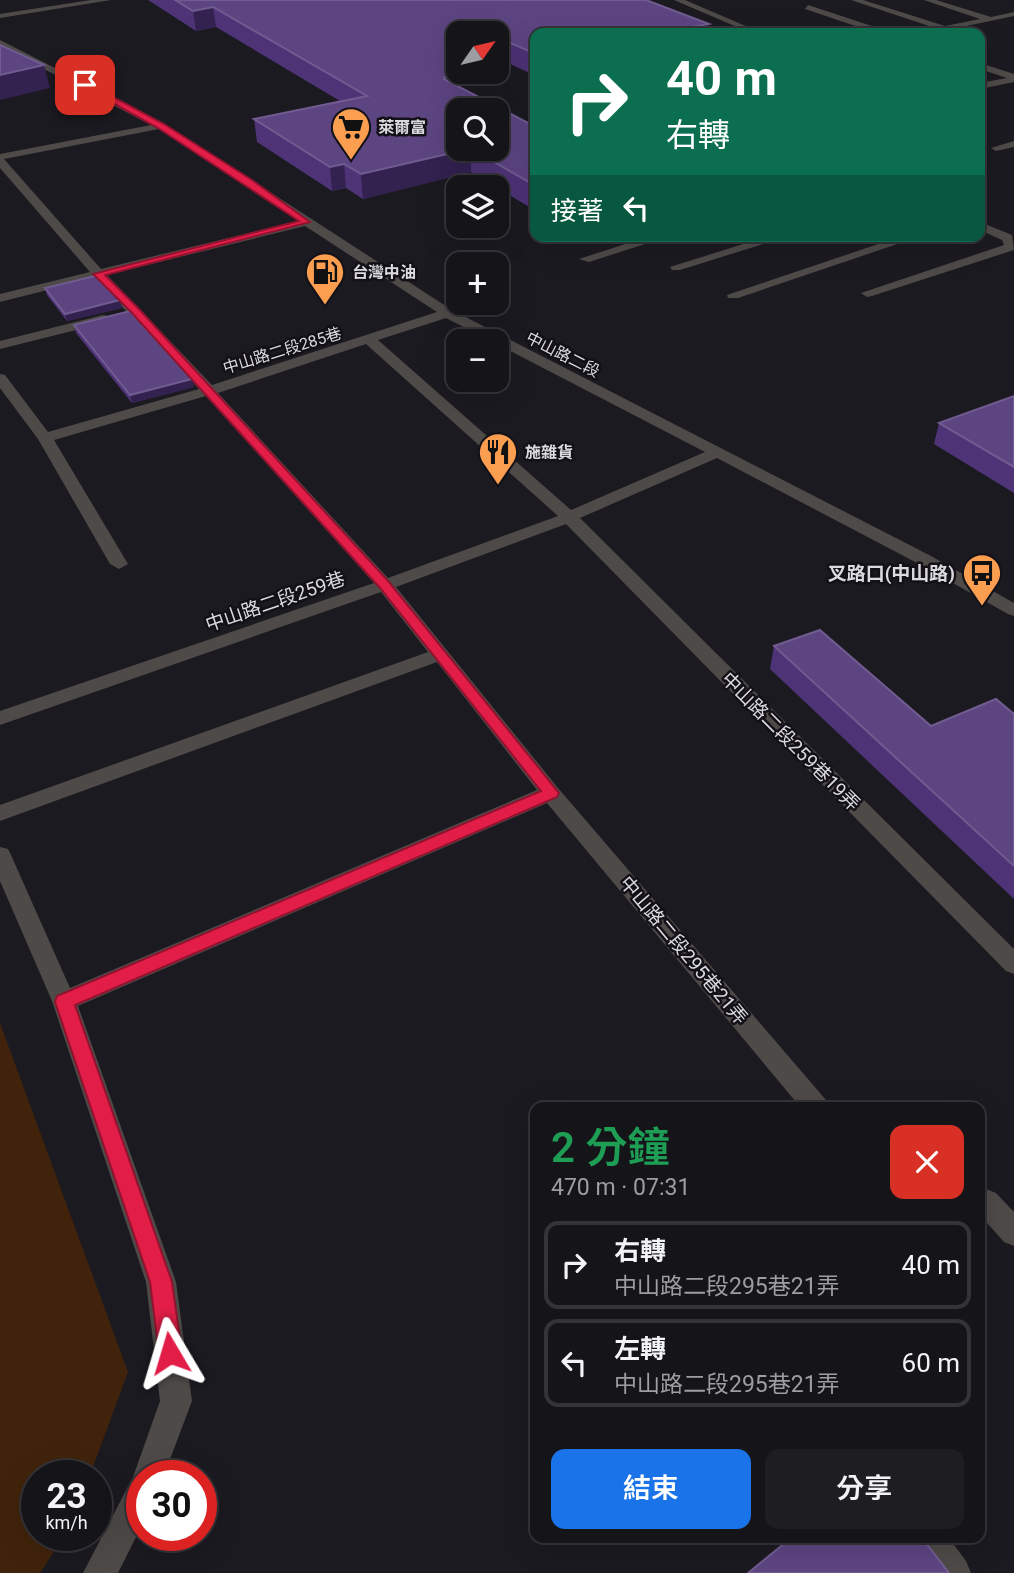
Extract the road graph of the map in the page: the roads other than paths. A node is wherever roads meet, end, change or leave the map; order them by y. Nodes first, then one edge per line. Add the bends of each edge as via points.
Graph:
1 (48, 0) edge
2 (107, 0) edge
3 (678, 0) edge
4 (855, 0) edge
5 (928, 0) edge
6 (808, 7) dead end
7 (58, 8) junction
8 (1014, 15) edge
9 (0, 16) edge
10 (992, 19) junction
11 (746, 28) edge
12 (869, 28) edge
13 (943, 28) edge
14 (951, 28) edge
15 (0, 43) edge
16 (985, 68) edge
17 (1014, 78) edge
18 (985, 85) edge
19 (161, 126) junction
20 (1014, 144) edge
21 (996, 148) dead end
22 (0, 159) edge
23 (306, 222) junction
24 (985, 228) edge
25 (643, 242) edge
26 (762, 242) edge
27 (896, 242) edge
28 (584, 259) dead end
29 (676, 267) dead end
30 (98, 274) junction
31 (867, 293) dead end
32 (733, 295) dead end
33 (0, 298) edge
34 (136, 311) junction
35 (446, 312) edge
36 (446, 313) edge
37 (451, 315) edge
38 (370, 340) junction
39 (0, 345) edge
40 (0, 378) edge
41 (209, 391) junction
42 (44, 438) junction
43 (716, 453) junction
44 (569, 517) junction
45 (119, 564) dead end
46 (384, 585) junction
47 (1014, 610) edge
48 (441, 654) junction
49 (0, 718) edge
50 (551, 793) junction
51 (0, 813) edge
52 (0, 855) edge
53 (1014, 964) edge
54 (64, 1002) junction
55 (812, 1102) edge
56 (986, 1202) dead end
57 (1014, 1233) edge
58 (154, 1460) edge
59 (126, 1522) edge
60 (932, 1543) edge
61 (100, 1573) edge
62 (954, 1573) edge

1 - 7 street
2 - 7 street
3 - 11 street
4 - 13 street
5 - 10 street
6 - 12 street
7 - 9 street
8 - 10 street
10 - 14 street
15 - 19 street, 中山路二段
16 - 17 street
17 - 18 street
19 - 22 street
19 - 23 street, 中山路二段
20 - 21 street
22 - 30 street, 中山路二段295巷21弄
23 - 30 street
23 - 35 street, 中山路二段
24 - 31 street via 1008,238 1010,247
25 - 28 street
26 - 29 street
27 - 32 street
30 - 33 street
30 - 34 street, 中山路二段295巷21弄
34 - 39 street
34 - 41 street, 中山路二段295巷21弄
36 - 38 street, 中山路二段285巷
37 - 43 street, 中山路二段
38 - 41 street, 中山路二段285巷
38 - 44 street, 中山路二段259巷19弄
40 - 42 street
41 - 42 street, 中山路二段285巷
41 - 46 street, 中山路二段295巷21弄
42 - 45 street
43 - 44 street, 中山路二段259巷
43 - 47 street, 中山路二段
44 - 46 street, 中山路二段259巷
44 - 53 street, 中山路二段259巷19弄
46 - 48 street, 中山路二段295巷21弄
46 - 49 street, 中山路二段259巷
48 - 50 street, 中山路二段295巷21弄
48 - 51 street
50 - 54 street
50 - 55 street, 中山路二段295巷21弄
52 - 54 street
54 - 58 street via 161,1282 176,1401
56 - 57 street
59 - 61 street
60 - 62 street

